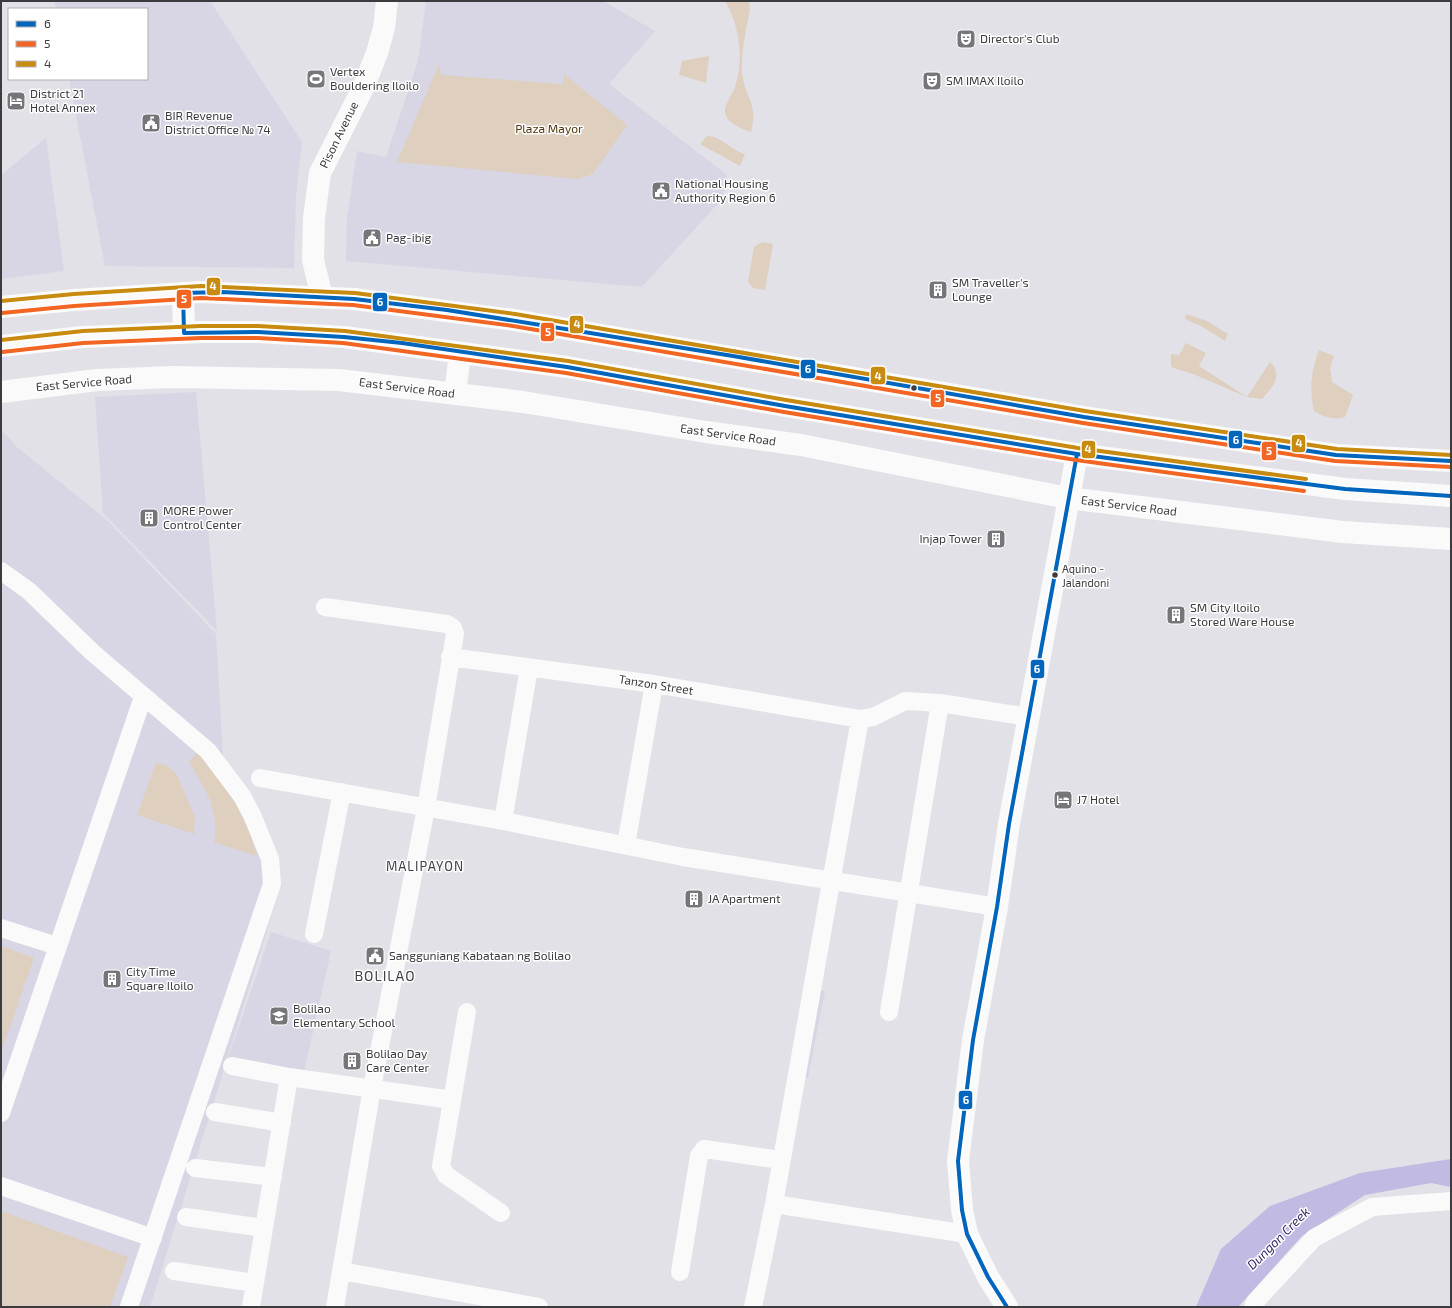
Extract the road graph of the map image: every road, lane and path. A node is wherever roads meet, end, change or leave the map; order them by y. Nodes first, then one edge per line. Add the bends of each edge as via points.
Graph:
1 (387, 1) edge
2 (183, 293) junction
3 (322, 297) junction
4 (1, 307) edge
5 (184, 333) junction
6 (1, 346) edge
7 (460, 353) junction
8 (1, 392) edge
9 (455, 394) junction
10 (1077, 454) junction
11 (1451, 461) edge
12 (1451, 496) edge
13 (1068, 498) junction
14 (1451, 539) edge
15 (1, 571) edge
16 (325, 607) dead end
17 (450, 657) junction
18 (529, 668) junction
19 (654, 684) junction
20 (144, 697) junction
21 (940, 703) junction
22 (1028, 718) junction
23 (860, 719) junction
24 (260, 778) dead end
25 (342, 792) junction
26 (426, 808) junction
27 (503, 821) junction
28 (626, 845) junction
29 (832, 880) junction
30 (909, 893) junction
31 (997, 907) junction
32 (1, 928) edge
33 (314, 934) dead end
34 (57, 946) junction
35 (466, 1012) dead end
36 (889, 1012) dead end
37 (232, 1066) dead end
38 (289, 1076) junction
39 (372, 1088) junction
40 (452, 1100) junction
41 (215, 1112) dead end
42 (1, 1113) edge
43 (282, 1123) junction
44 (781, 1160) junction
45 (195, 1168) dead end
46 (273, 1177) junction
47 (1, 1186) edge
48 (1451, 1201) edge
49 (774, 1204) junction
50 (501, 1213) dead end
51 (186, 1217) dead end
52 (264, 1228) junction
53 (966, 1234) junction
54 (153, 1238) junction
55 (174, 1270) dead end
56 (341, 1271) junction
57 (680, 1272) dead end
58 (255, 1283) junction
59 (129, 1307) edge
60 (251, 1307) edge
61 (335, 1307) edge
62 (539, 1307) edge
63 (753, 1307) edge
64 (1007, 1307) edge
65 (1253, 1307) edge

1 - 3 main road, Pison Avenue via 384,28 377,53 364,86 320,173 314,218 313,260
2 - 3 main road via 222,292
2 - 4 main road
2 - 5 main road
3 - 11 main road via 514,320 1084,417 1336,455
5 - 6 main road via 83,337
5 - 7 main road via 258,332 344,337
7 - 9 main road
7 - 10 main road via 567,367
8 - 9 main road, East Service Road via 97,380 186,376 339,380
9 - 13 main road, East Service Road via 531,403 801,445
10 - 12 main road via 1345,489
10 - 13 main road
13 - 14 main road, East Service Road via 1343,532
13 - 22 main road
15 - 20 street via 29,591 92,652
16 - 17 street via 447,624 453,628 455,634
17 - 18 street, Tanzon Street
17 - 26 street
18 - 19 street, Tanzon Street
18 - 27 street
19 - 23 street, Tanzon Street
19 - 28 street
20 - 34 street
20 - 54 street via 208,751 242,796 270,859 273,876 270,892
21 - 22 street
21 - 23 street via 905,701 873,717
21 - 30 street
22 - 31 main road
23 - 29 street
24 - 25 street
25 - 26 street
25 - 33 street
26 - 27 street
26 - 39 street
27 - 28 street
28 - 29 street via 683,857
29 - 30 street
29 - 44 street
30 - 31 street
30 - 36 street
31 - 53 main road via 973,1040 958,1161
32 - 34 street
34 - 42 street
35 - 40 street
37 - 38 street
38 - 39 street
38 - 43 street
39 - 40 street
39 - 56 street
40 - 50 street via 440,1166 446,1175
41 - 43 street
43 - 46 street
44 - 49 street
44 - 57 street via 704,1149 699,1156
45 - 46 street
46 - 52 street
47 - 54 street
48 - 65 street via 1372,1207 1314,1238
49 - 53 street
49 - 63 street
51 - 52 street
52 - 58 street
53 - 64 main road
54 - 59 street
55 - 58 street
56 - 61 street
56 - 62 street
58 - 60 street

